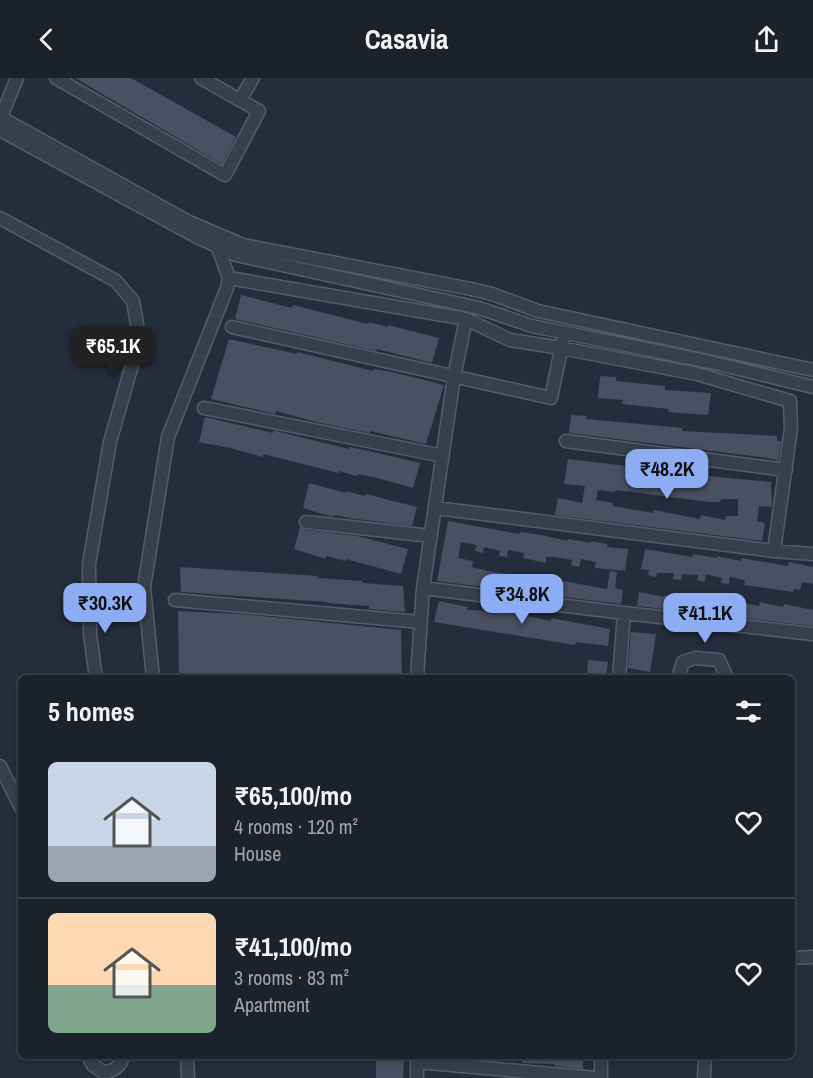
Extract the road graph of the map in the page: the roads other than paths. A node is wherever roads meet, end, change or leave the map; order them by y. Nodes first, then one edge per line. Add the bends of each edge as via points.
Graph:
1 (10, 78) edge
2 (17, 78) edge
3 (56, 78) edge
4 (201, 78) edge
5 (253, 78) edge
6 (240, 100) junction
7 (0, 102) edge
8 (0, 117) edge
9 (0, 130) edge
10 (0, 218) edge
11 (212, 233) junction
12 (217, 246) junction
13 (229, 278) junction
14 (466, 319) junction
15 (232, 327) dead end
16 (564, 333) junction
17 (561, 348) junction
18 (813, 370) edge
19 (454, 377) junction
20 (813, 387) edge
21 (204, 408) dead end
22 (566, 441) dead end
23 (443, 456) junction
24 (786, 470) junction
25 (436, 508) junction
26 (306, 522) dead end
27 (431, 537) junction
28 (774, 551) junction
29 (813, 554) edge
30 (423, 588) junction
31 (175, 600) dead end
32 (624, 613) junction
33 (420, 622) junction
34 (813, 634) edge
35 (96, 675) edge
36 (153, 675) edge
37 (417, 675) edge
38 (619, 675) edge
39 (679, 675) edge
40 (726, 675) edge
41 (0, 766) edge
42 (18, 802) edge
43 (813, 957) edge
44 (795, 958) edge
45 (90, 1059) edge
46 (122, 1059) edge
47 (187, 1059) edge
48 (417, 1059) edge
49 (601, 1059) edge
50 (705, 1059) edge
51 (188, 1078) edge
52 (417, 1078) edge
53 (596, 1078) edge
54 (601, 1078) edge
55 (704, 1078) edge

1 - 7 street
2 - 8 street
3 - 6 street via 225,175 260,111
4 - 6 street
5 - 6 street
8 - 9 street
8 - 11 street
9 - 12 street
10 - 35 street via 116,281 133,301 138,344 110,442 89,564 90,634
11 - 12 street
11 - 18 street via 243,245 471,289 538,311
12 - 13 street
12 - 16 street via 249,259 468,305 532,327
13 - 14 street
13 - 36 street via 168,437 144,587
14 - 17 street via 510,340
14 - 19 street
15 - 19 street
16 - 17 street
16 - 20 street
17 - 19 street via 550,398
17 - 24 street via 697,374 790,401
19 - 23 street
21 - 23 street
22 - 24 street
23 - 25 street
24 - 28 street
25 - 27 street
25 - 28 street
26 - 27 street
27 - 30 street
28 - 29 street
30 - 32 street
30 - 33 street
31 - 33 street
32 - 34 street
32 - 38 street
33 - 37 street
39 - 40 street via 683,662 694,658 719,660
41 - 42 street
43 - 44 street
45 - 46 street via 103,1072 115,1068
47 - 51 street
48 - 52 street
48 - 53 street
49 - 54 street
50 - 55 street

